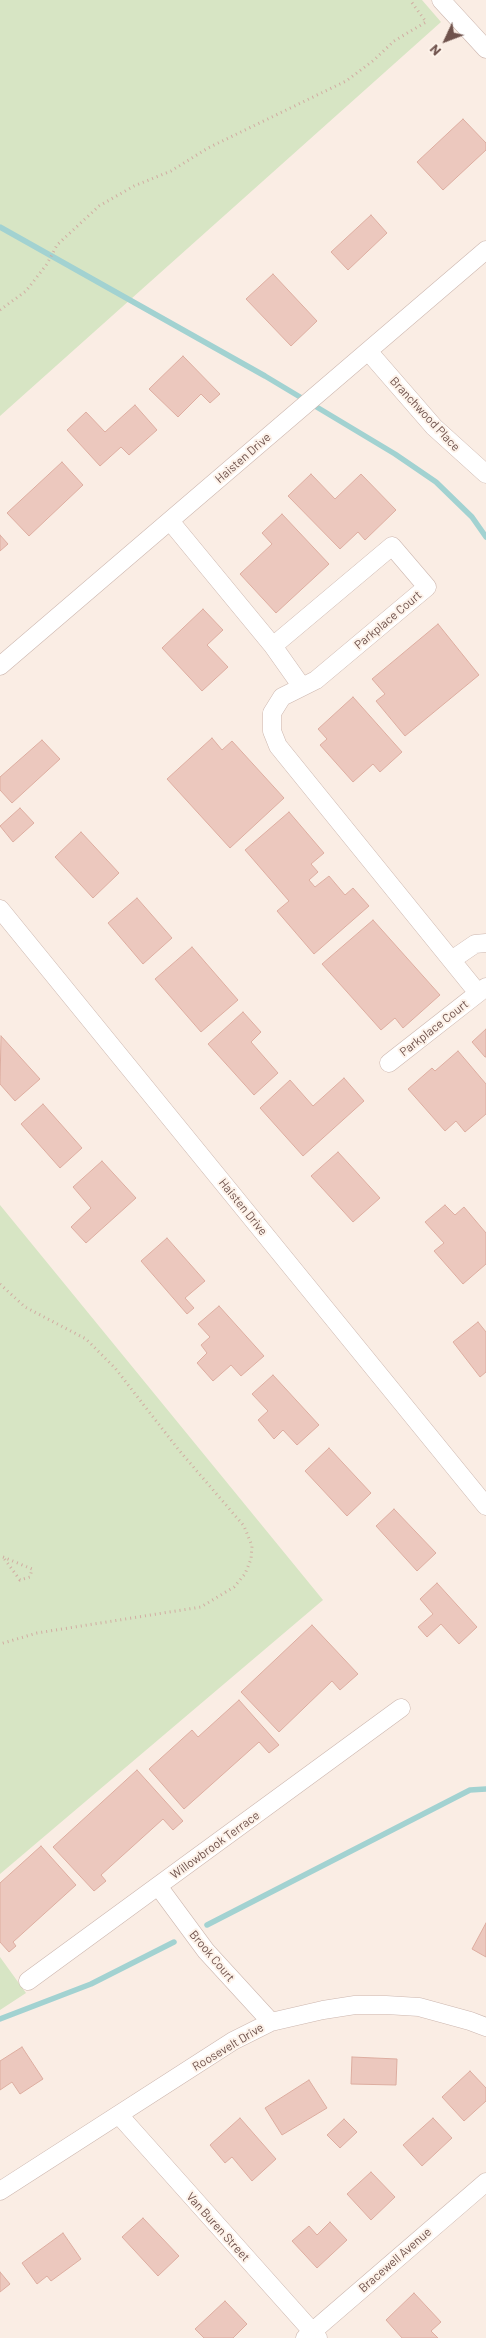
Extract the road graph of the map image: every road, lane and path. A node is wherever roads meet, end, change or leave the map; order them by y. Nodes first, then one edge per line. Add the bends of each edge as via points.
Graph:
1 (410, 0) edge
2 (441, 0) edge
3 (486, 49) edge
4 (486, 250) edge
5 (0, 310) edge
6 (368, 351) junction
7 (486, 474) edge
8 (170, 521) junction
9 (273, 646) junction
10 (0, 666) edge
11 (302, 687) junction
12 (0, 909) edge
13 (486, 943) edge
14 (453, 959) junction
15 (482, 990) edge
16 (389, 1063) dead end
17 (0, 1284) edge
18 (486, 1506) edge
19 (2, 1556) edge
20 (0, 1644) edge
21 (401, 1708) dead end
22 (158, 1886) junction
23 (28, 1981) dead end
24 (270, 2022) junction
25 (486, 2028) edge
26 (119, 2115) junction
27 (486, 2182) edge
28 (0, 2191) edge
29 (311, 2336) edge

1 - 5 path via 426,22 394,41 346,82 208,148 171,171 134,186 99,206 57,245 26,291
2 - 3 street
4 - 6 street, Haisten Drive
6 - 7 street, Branchwood Place via 434,427
6 - 8 street, Haisten Drive
8 - 9 street
8 - 10 street, Haisten Drive
9 - 11 street
9 - 11 street, Parkplace Court via 392,546 427,587 316,680
11 - 14 street, Parkplace Court via 282,697 272,713 272,731 278,746
12 - 18 street, Haisten Drive
13 - 14 street via 475,944
14 - 15 street, Parkplace Court
15 - 16 street, Parkplace Court
17 - 20 path via 26,1307 86,1339 115,1368 244,1526 252,1546 245,1574 234,1587 200,1607 37,1633
19 - 19 path via 20,1580 30,1578 32,1569
21 - 22 street, Willowbrook Terrace
22 - 23 street, Willowbrook Terrace
22 - 24 street, Brook Court via 206,1951
24 - 25 street, Roosevelt Drive via 355,2005 386,2005 419,2007
24 - 26 street, Roosevelt Drive via 233,2041
26 - 28 street, Roosevelt Drive
26 - 29 street, Van Buren Street
27 - 29 street, Bracewell Avenue

